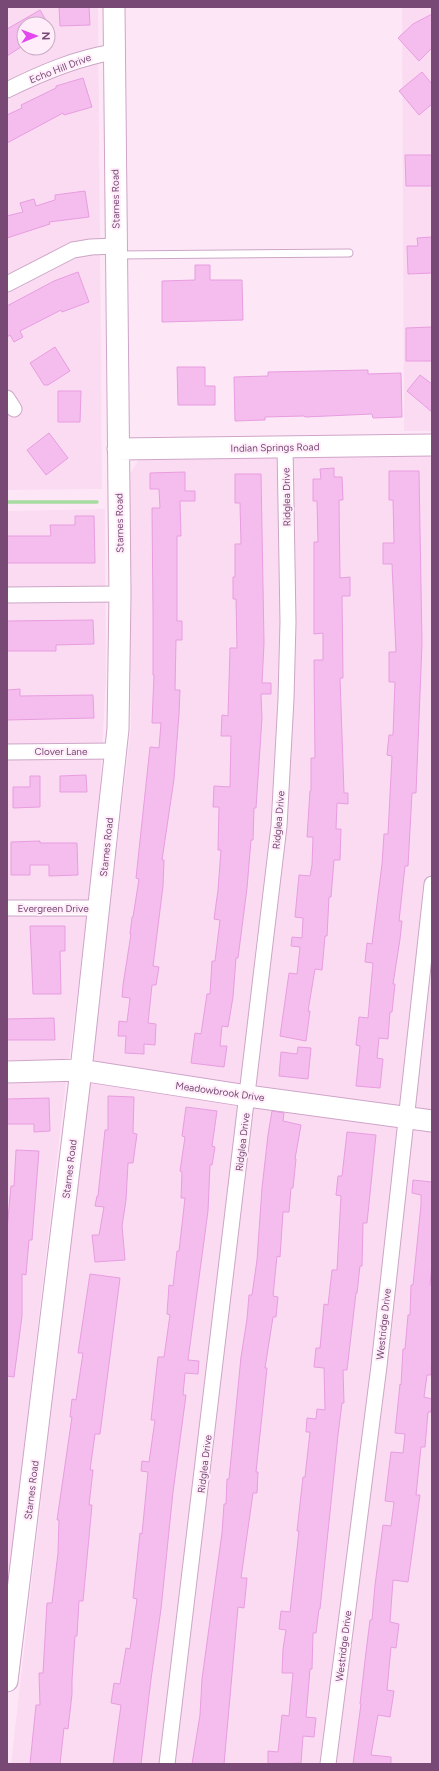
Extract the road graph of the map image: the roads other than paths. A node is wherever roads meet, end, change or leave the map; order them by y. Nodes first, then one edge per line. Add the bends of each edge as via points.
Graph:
1 (114, 7) edge
2 (114, 52) junction
3 (7, 90) edge
4 (116, 251) junction
5 (349, 253) dead end
6 (7, 284) edge
7 (432, 445) edge
8 (285, 446) junction
9 (118, 449) junction
10 (120, 594) junction
11 (7, 595) edge
12 (115, 751) junction
13 (7, 752) edge
14 (432, 884) edge
15 (7, 908) edge
16 (100, 908) junction
17 (81, 1070) junction
18 (7, 1072) edge
19 (248, 1096) junction
20 (406, 1116) junction
21 (432, 1121) edge
22 (7, 1681) edge
23 (167, 1764) edge
24 (328, 1764) edge

1 - 2 main road, Starnes Road
2 - 3 street, Echo Hill Drive via 89,56 39,74
2 - 4 main road, Starnes Road
4 - 5 lane
4 - 6 street via 91,247 73,250
4 - 9 main road, Starnes Road
7 - 8 main road, Indian Springs Road
8 - 9 main road, Indian Springs Road
8 - 19 street, Ridglea Drive via 288,622 279,826
9 - 10 main road, Starnes Road
10 - 11 street
10 - 12 main road, Starnes Road via 118,729
12 - 13 street, Clover Lane
12 - 16 main road, Starnes Road
14 - 20 street, Westridge Drive
15 - 16 street, Evergreen Drive
16 - 17 main road, Starnes Road
17 - 18 main road, Meadowbrook Drive
17 - 19 main road, Meadowbrook Drive
17 - 22 main road, Starnes Road
19 - 20 main road, Meadowbrook Drive
19 - 23 street, Ridglea Drive
20 - 21 main road, Meadowbrook Drive
20 - 24 street, Westridge Drive via 378,1374

